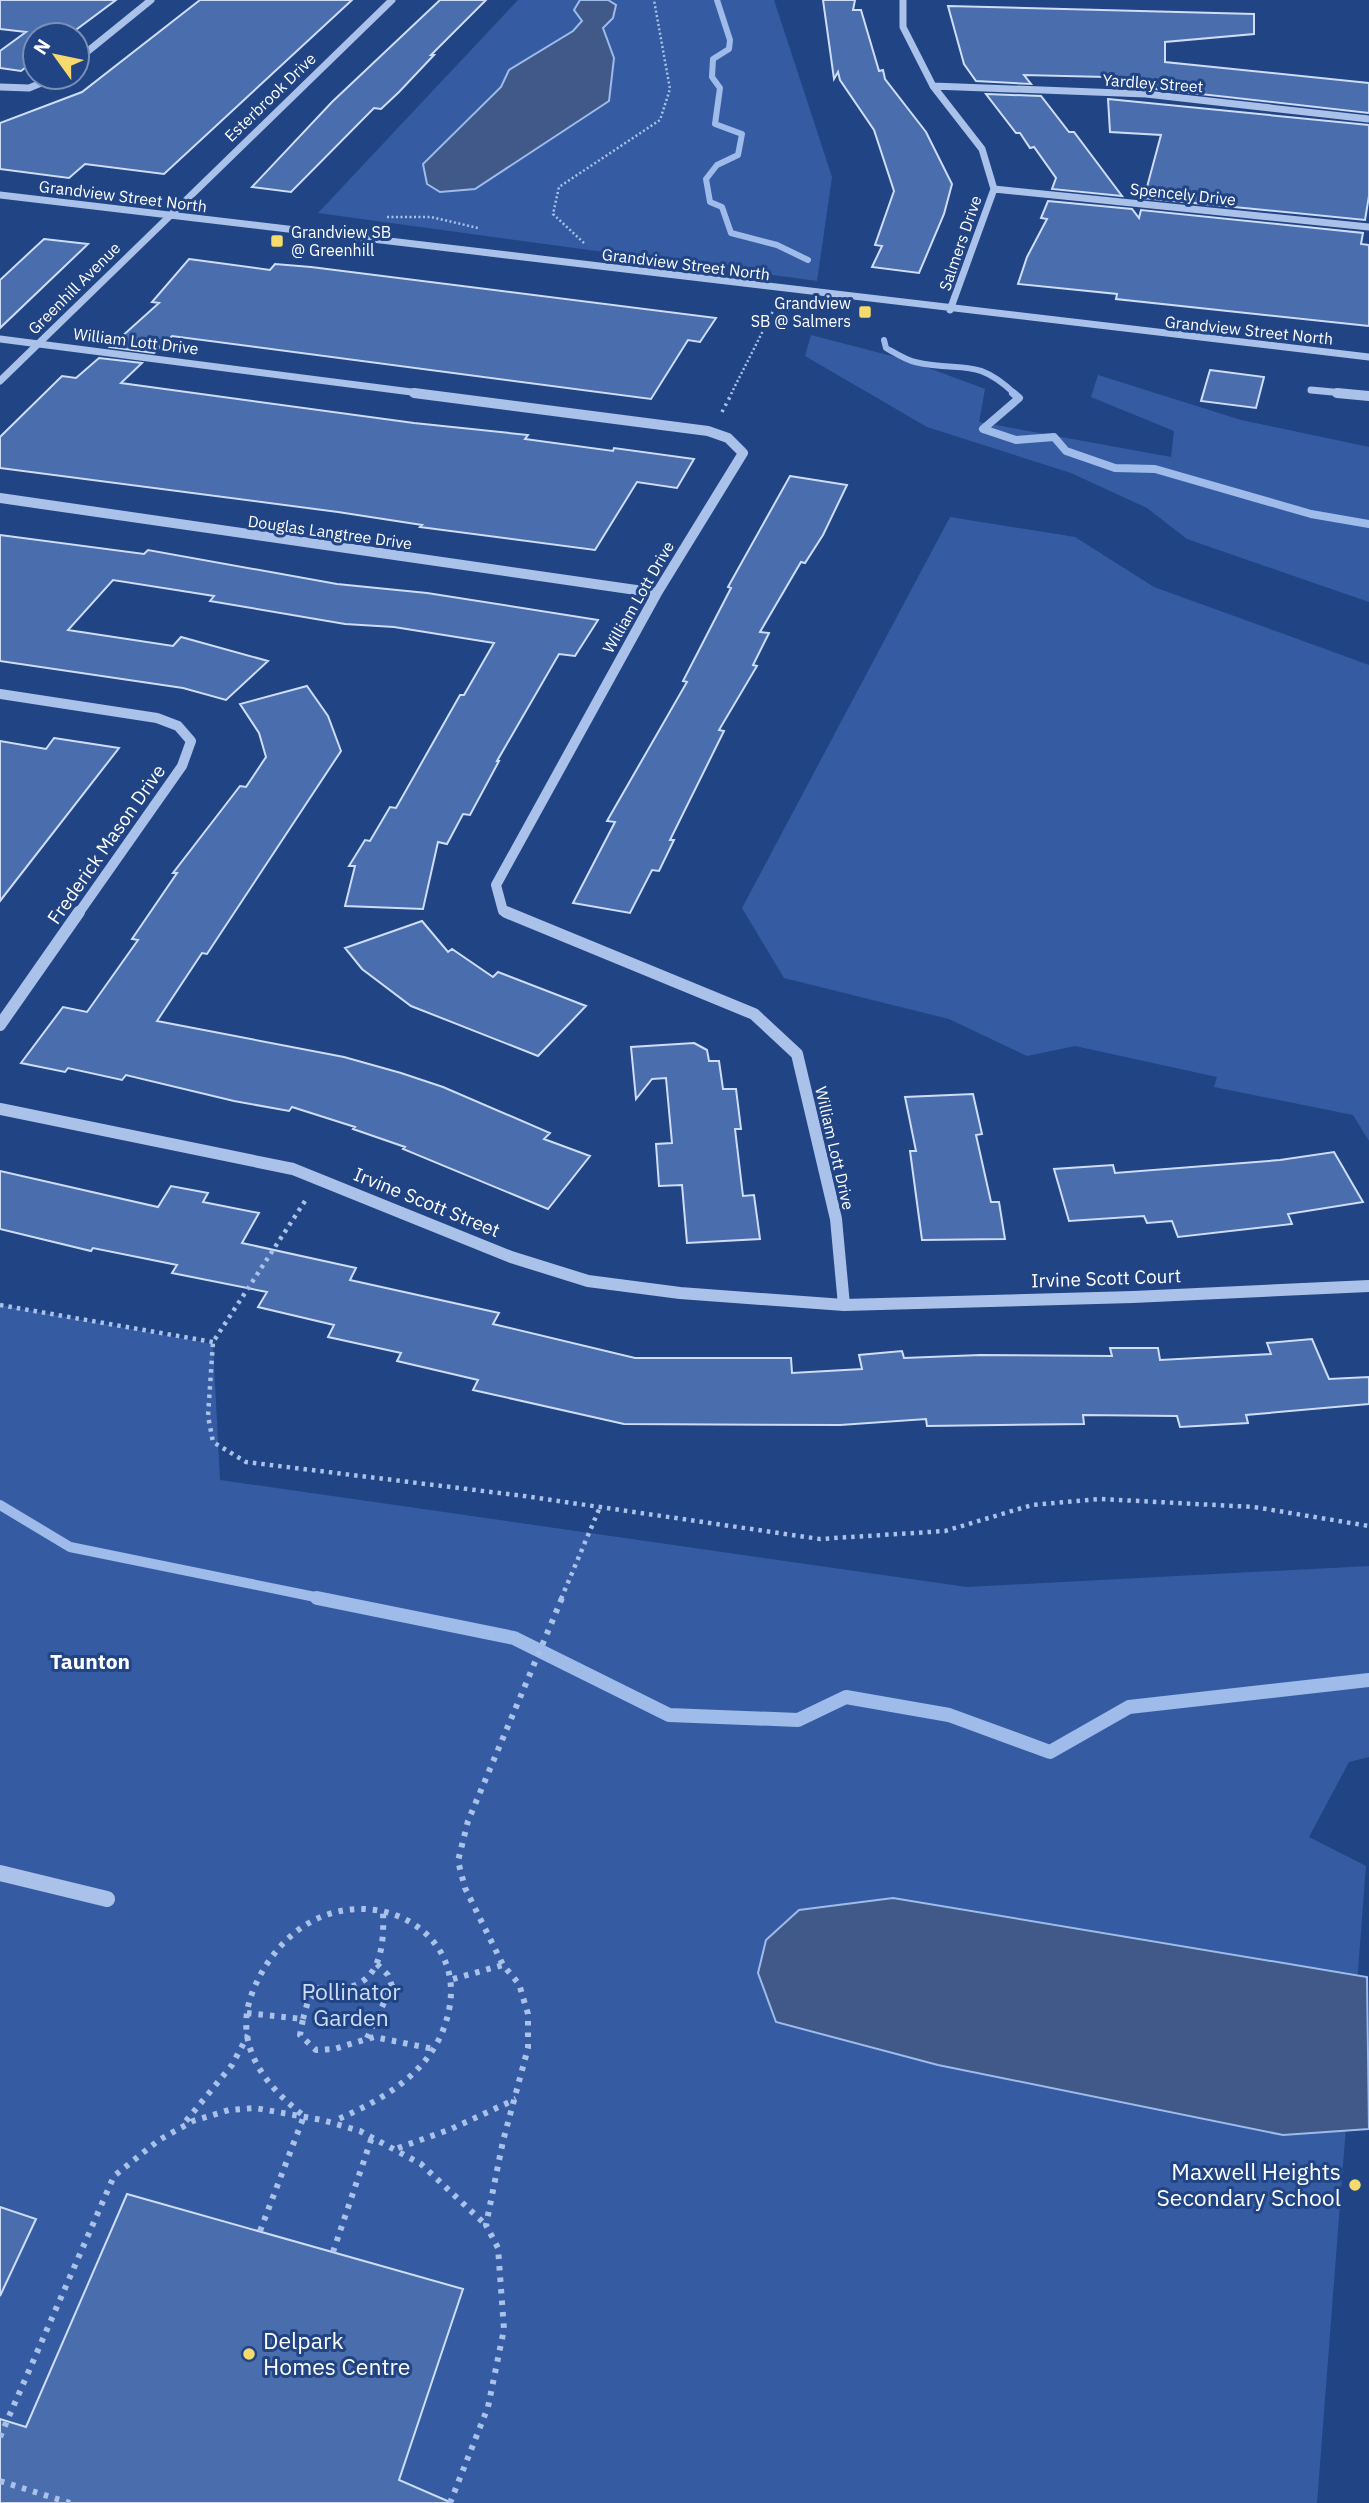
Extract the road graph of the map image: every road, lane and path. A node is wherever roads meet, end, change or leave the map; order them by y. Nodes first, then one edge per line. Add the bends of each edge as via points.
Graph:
1 (151, 0) edge
2 (393, 0) edge
3 (654, 0) edge
4 (903, 0) edge
5 (91, 49) edge
6 (933, 86) junction
7 (0, 87) edge
8 (21, 88) edge
9 (1369, 119) edge
10 (993, 189) junction
11 (0, 195) edge
12 (168, 215) junction
13 (1369, 227) edge
14 (577, 265) junction
15 (950, 310) junction
16 (774, 311) dead end
17 (0, 339) edge
18 (37, 344) junction
19 (1369, 357) edge
20 (0, 381) edge
21 (1311, 390) dead end
22 (1369, 396) edge
23 (720, 416) dead end
24 (0, 498) edge
25 (657, 593) junction
26 (0, 694) edge
27 (0, 1024) edge
28 (0, 1109) edge
29 (316, 1205) dead end
30 (1369, 1286) edge
31 (0, 1305) edge
32 (844, 1305) junction
33 (213, 1342) junction
34 (600, 1507) junction
35 (1369, 1526) edge
36 (0, 1873) edge
37 (107, 1899) dead end
38 (383, 1912) junction
39 (377, 1964) junction
40 (503, 1965) junction
41 (453, 1979) junction
42 (247, 2013) junction
43 (303, 2019) junction
44 (249, 2034) junction
45 (367, 2038) junction
46 (434, 2049) junction
47 (517, 2098) junction
48 (304, 2116) junction
49 (335, 2120) junction
50 (184, 2124) junction
51 (372, 2137) junction
52 (397, 2148) junction
53 (486, 2225) junction
54 (260, 2231) dead end
55 (333, 2252) dead end
56 (0, 2437) edge
57 (0, 2481) edge
58 (70, 2503) edge
59 (450, 2503) edge

1 - 5 street
2 - 12 street, Esterbrook Drive
3 - 14 path via 670,89 660,120 559,187 553,214 587,250
4 - 6 street, Salmers Drive via 902,27
6 - 9 street, Yardley Street via 1146,94
6 - 10 street, Salmers Drive via 982,149
7 - 8 street
10 - 13 street, Spencely Drive
10 - 15 street, Salmers Drive
11 - 12 street, Grandview Street North
12 - 14 street, Grandview Street North
12 - 18 street, Greenhill Avenue
14 - 15 street, Grandview Street North
15 - 19 street, Grandview Street North
16 - 23 path
17 - 18 street, William Lott Drive
18 - 20 street, Greenhill Avenue
18 - 25 street, William Lott Drive via 694,429 728,438 743,453
21 - 22 street
24 - 25 street, Douglas Langtree Drive
25 - 32 street, William Lott Drive via 496,885 503,911 754,1014 797,1054 836,1219
26 - 27 street, Frederick Mason Drive via 157,718 178,726 191,741 182,766
28 - 32 street, Irvine Scott Street via 293,1169 512,1257 588,1281
29 - 33 path via 303,1200
30 - 32 street, Irvine Scott Court
31 - 33 path
33 - 34 path via 208,1416 213,1442 246,1462
34 - 35 path via 820,1539 946,1531 1032,1505 1100,1499 1254,1507
34 - 40 path via 468,1821 458,1861 465,1888
36 - 37 street
38 - 39 path
38 - 41 path via 426,1933 443,1952
38 - 42 path via 347,1909 322,1914 296,1929 256,1980
39 - 43 path via 356,1985 319,1988 312,1993
39 - 45 path via 392,1986
40 - 41 path
40 - 47 path via 519,1984 528,2014 528,2048
41 - 46 path via 449,2016
42 - 43 path
42 - 44 path
43 - 45 path via 300,2035 317,2051
44 - 48 path via 258,2073 279,2098
44 - 50 path via 232,2064
45 - 46 path
46 - 49 path via 410,2079 378,2103
47 - 52 path
47 - 53 path
48 - 49 path
48 - 50 path via 251,2108 220,2111
48 - 54 path
49 - 51 path
50 - 56 path via 142,2150 114,2176
51 - 52 path
51 - 55 path
52 - 53 path via 430,2171
53 - 59 path via 498,2248 504,2329 488,2407
57 - 58 path

